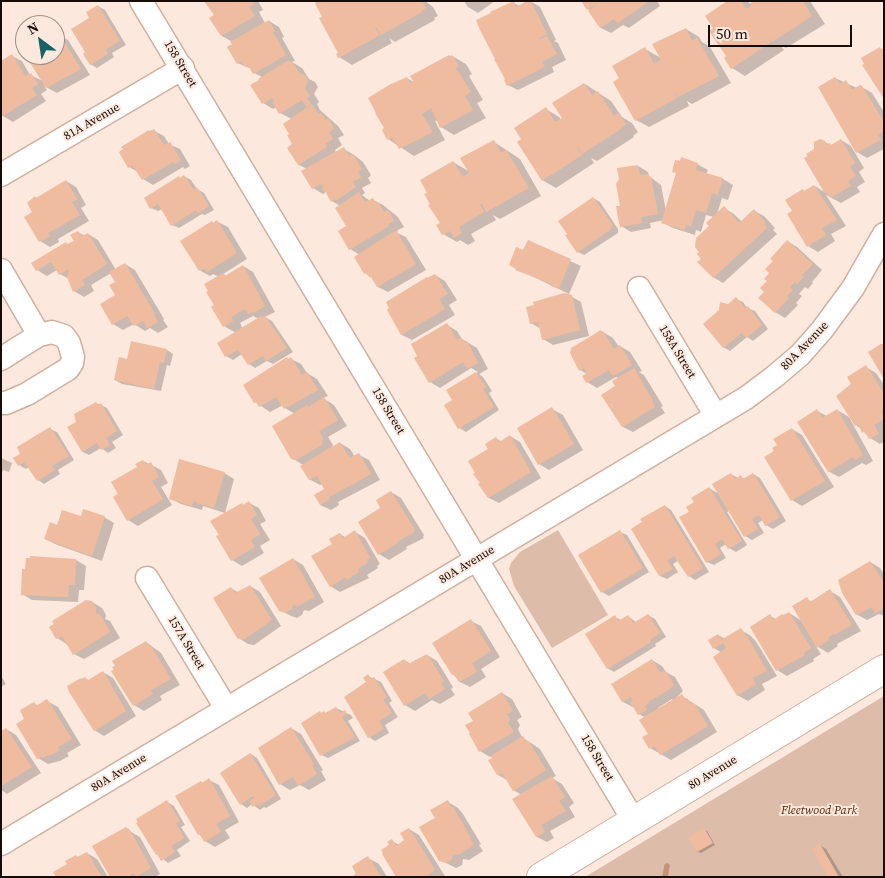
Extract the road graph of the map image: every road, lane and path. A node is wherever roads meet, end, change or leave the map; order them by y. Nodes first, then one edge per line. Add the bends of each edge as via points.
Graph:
1 (141, 1) edge
2 (182, 68) junction
3 (1, 175) edge
4 (884, 234) edge
5 (1, 270) edge
6 (639, 288) dead end
7 (39, 335) junction
8 (1, 359) edge
9 (1, 403) edge
10 (716, 416) junction
11 (477, 559) junction
12 (147, 578) dead end
13 (884, 669) edge
14 (226, 708) junction
15 (634, 821) junction
16 (1, 844) edge
17 (541, 877) edge

1 - 2 street, 158 Street
2 - 3 street, 81A Avenue
2 - 11 street, 158 Street
4 - 10 street, 80A Avenue via 838,310 800,355 746,398
5 - 7 street
6 - 10 street, 158A Street
7 - 8 street
7 - 9 street via 52,332 64,336 72,350 72,363 43,385 13,401
10 - 11 street, 80A Avenue
11 - 14 street, 80A Avenue
11 - 15 street, 158 Street
12 - 14 street, 157A Street
13 - 15 street, 80 Avenue
14 - 16 street, 80A Avenue
15 - 17 street, 80 Avenue

